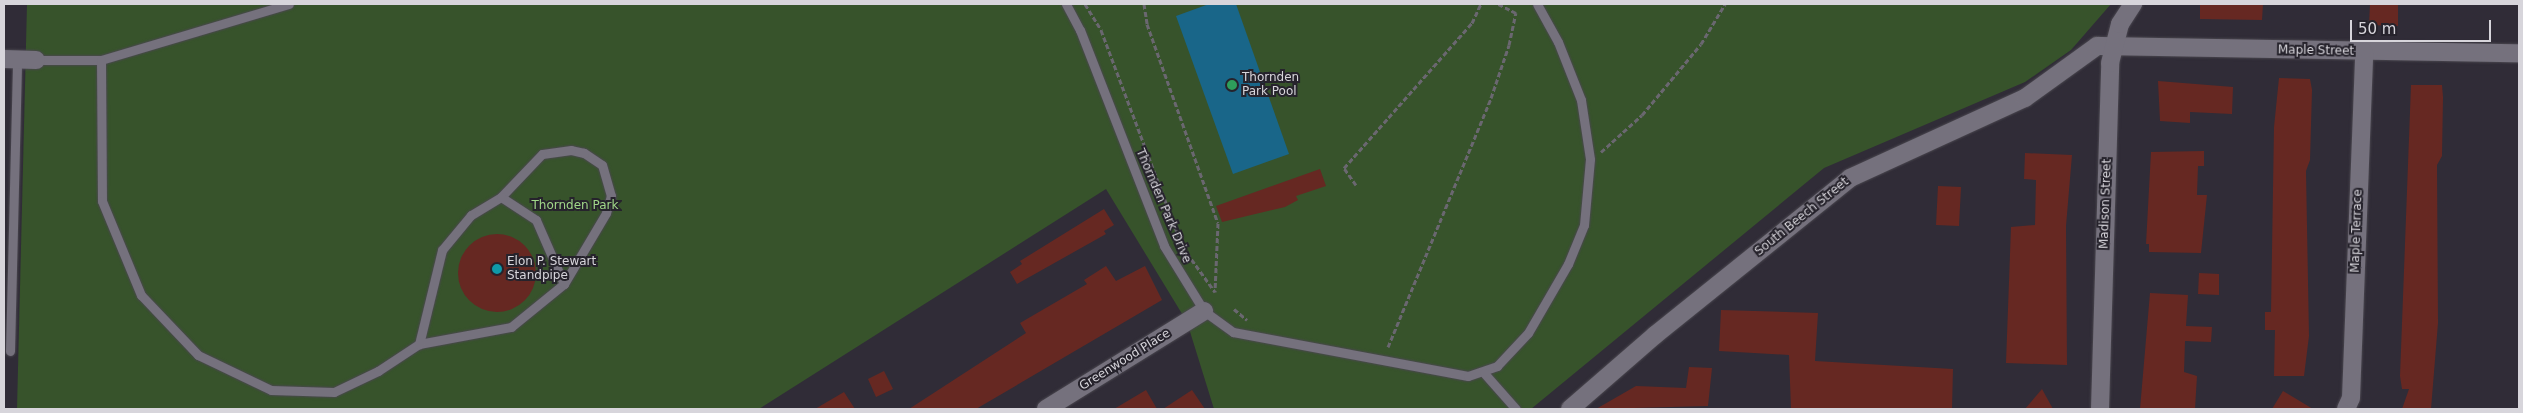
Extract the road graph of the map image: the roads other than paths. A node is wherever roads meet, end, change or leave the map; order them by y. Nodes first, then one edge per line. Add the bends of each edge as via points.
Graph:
1 (289, 4) edge
2 (1066, 4) edge
3 (1537, 4) edge
4 (2133, 4) edge
5 (2114, 44) junction
6 (2364, 52) junction
7 (2519, 53) edge
8 (10, 59) edge
9 (36, 60) joint
10 (100, 60) junction
11 (502, 197) junction
12 (564, 284) junction
13 (1204, 311) junction
14 (419, 344) junction
15 (10, 351) dead end
16 (1484, 373) junction
17 (1056, 407) edge
18 (1516, 409) edge
19 (1570, 409) edge
20 (2100, 409) edge
21 (2346, 409) edge

1 - 10 lane
2 - 13 lane, Thornden Park Drive via 1080,30 1164,246
3 - 16 lane via 1558,42 1581,100 1590,159 1584,225 1568,264 1528,333 1497,366
4 - 5 street, Madison Street
5 - 6 street, Maple Street
5 - 19 street, South Beech Street via 2097,46 2080,55 2057,78 2025,98 1850,178 1655,335
5 - 20 street, Madison Street
6 - 7 street, Maple Street
6 - 21 street, Maple Terrace via 2351,398
8 - 9 street
8 - 15 lane
9 - 10 lane
10 - 14 lane via 102,201 141,295 198,355 271,390 334,392 378,371
11 - 12 lane via 536,220
11 - 12 lane via 542,154 571,150 584,153 602,165 611,196 606,213
11 - 14 lane via 471,215 442,250
12 - 14 lane via 511,327
13 - 16 lane, Thornden Park Drive via 1233,332 1468,376
13 - 17 street, Greenwood Place
16 - 18 lane

